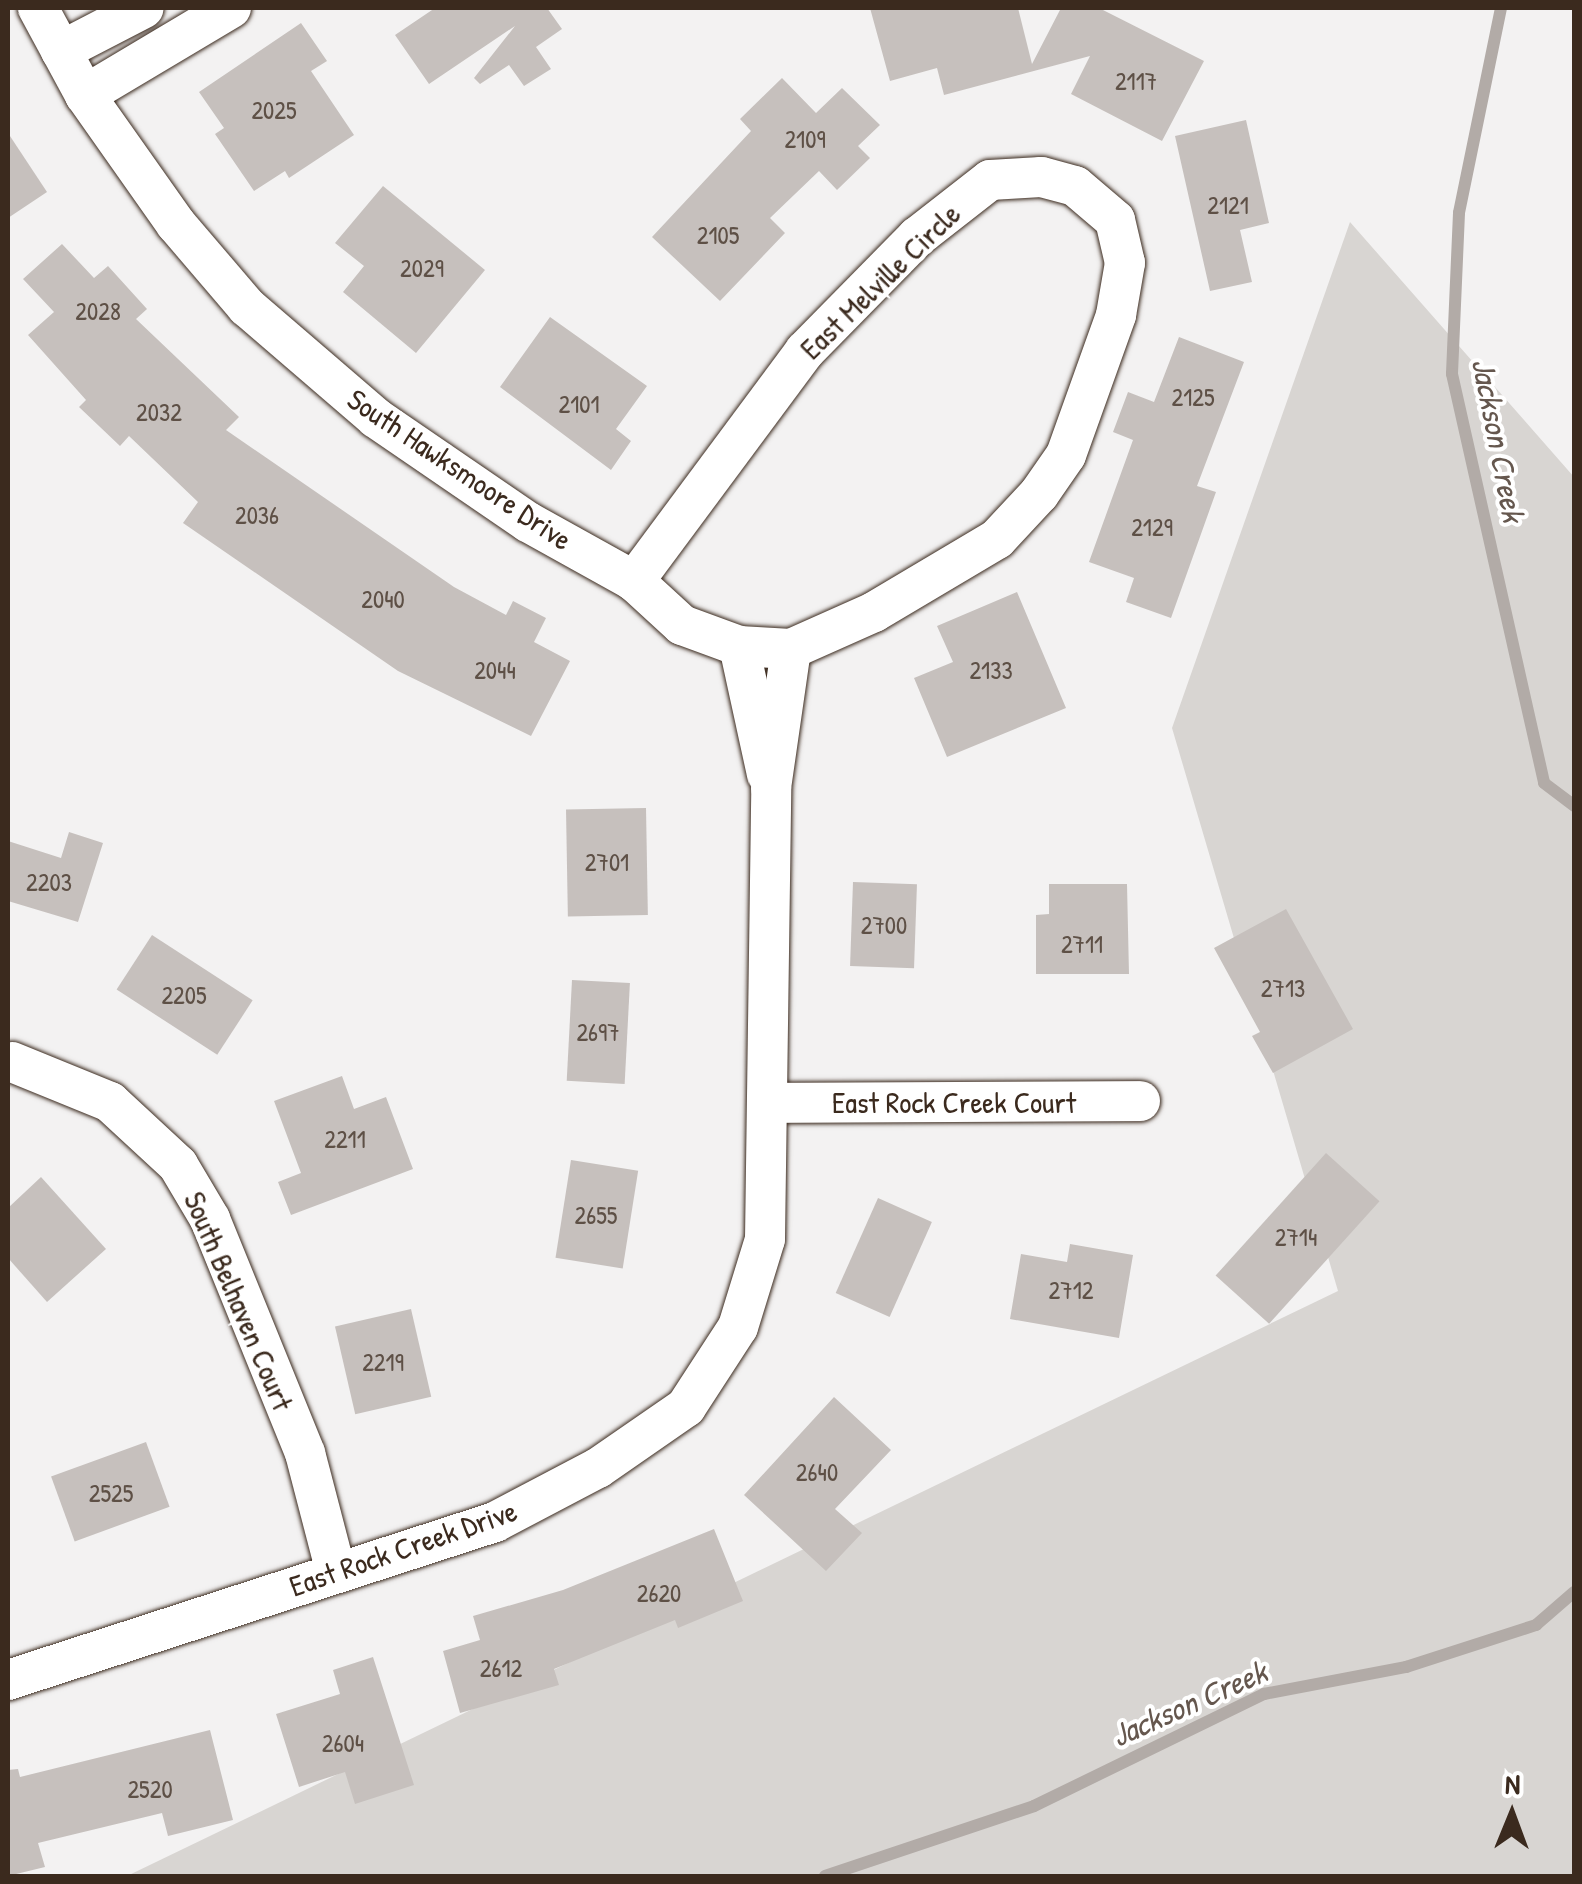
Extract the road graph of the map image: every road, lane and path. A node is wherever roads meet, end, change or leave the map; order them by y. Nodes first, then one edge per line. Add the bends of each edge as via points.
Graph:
1 (38, 8) edge
2 (144, 8) edge
3 (231, 8) edge
4 (61, 51) junction
5 (86, 94) junction
6 (634, 581) junction
7 (740, 646) junction
8 (791, 650) junction
9 (771, 788) junction
10 (12, 1062) dead end
11 (1140, 1101) dead end
12 (769, 1103) junction
13 (336, 1572) junction
14 (8, 1680) edge

1 - 4 street, South Hawksmoore Drive
2 - 4 street
3 - 5 street
4 - 5 street, South Hawksmoore Drive
5 - 6 street, South Hawksmoore Drive via 176,224 247,308 376,418 528,522
6 - 7 street, South Hawksmoore Drive via 682,624
6 - 8 street, East Melville Circle via 768,395 917,237 990,180 1041,177 1075,186 1115,220 1125,263 1116,315 1066,455 997,539 874,612
7 - 8 street, East Melville Circle
7 - 9 street, East Rock Creek Drive via 743,686
8 - 9 street, East Rock Creek Drive
9 - 12 street, East Rock Creek Drive
10 - 13 street, South Belhaven Court via 110,1102 178,1165 210,1220 305,1453
11 - 12 street, East Rock Creek Court
12 - 13 street, East Rock Creek Drive via 765,1239 738,1328 686,1406 598,1468 495,1522
13 - 14 street, East Rock Creek Drive

